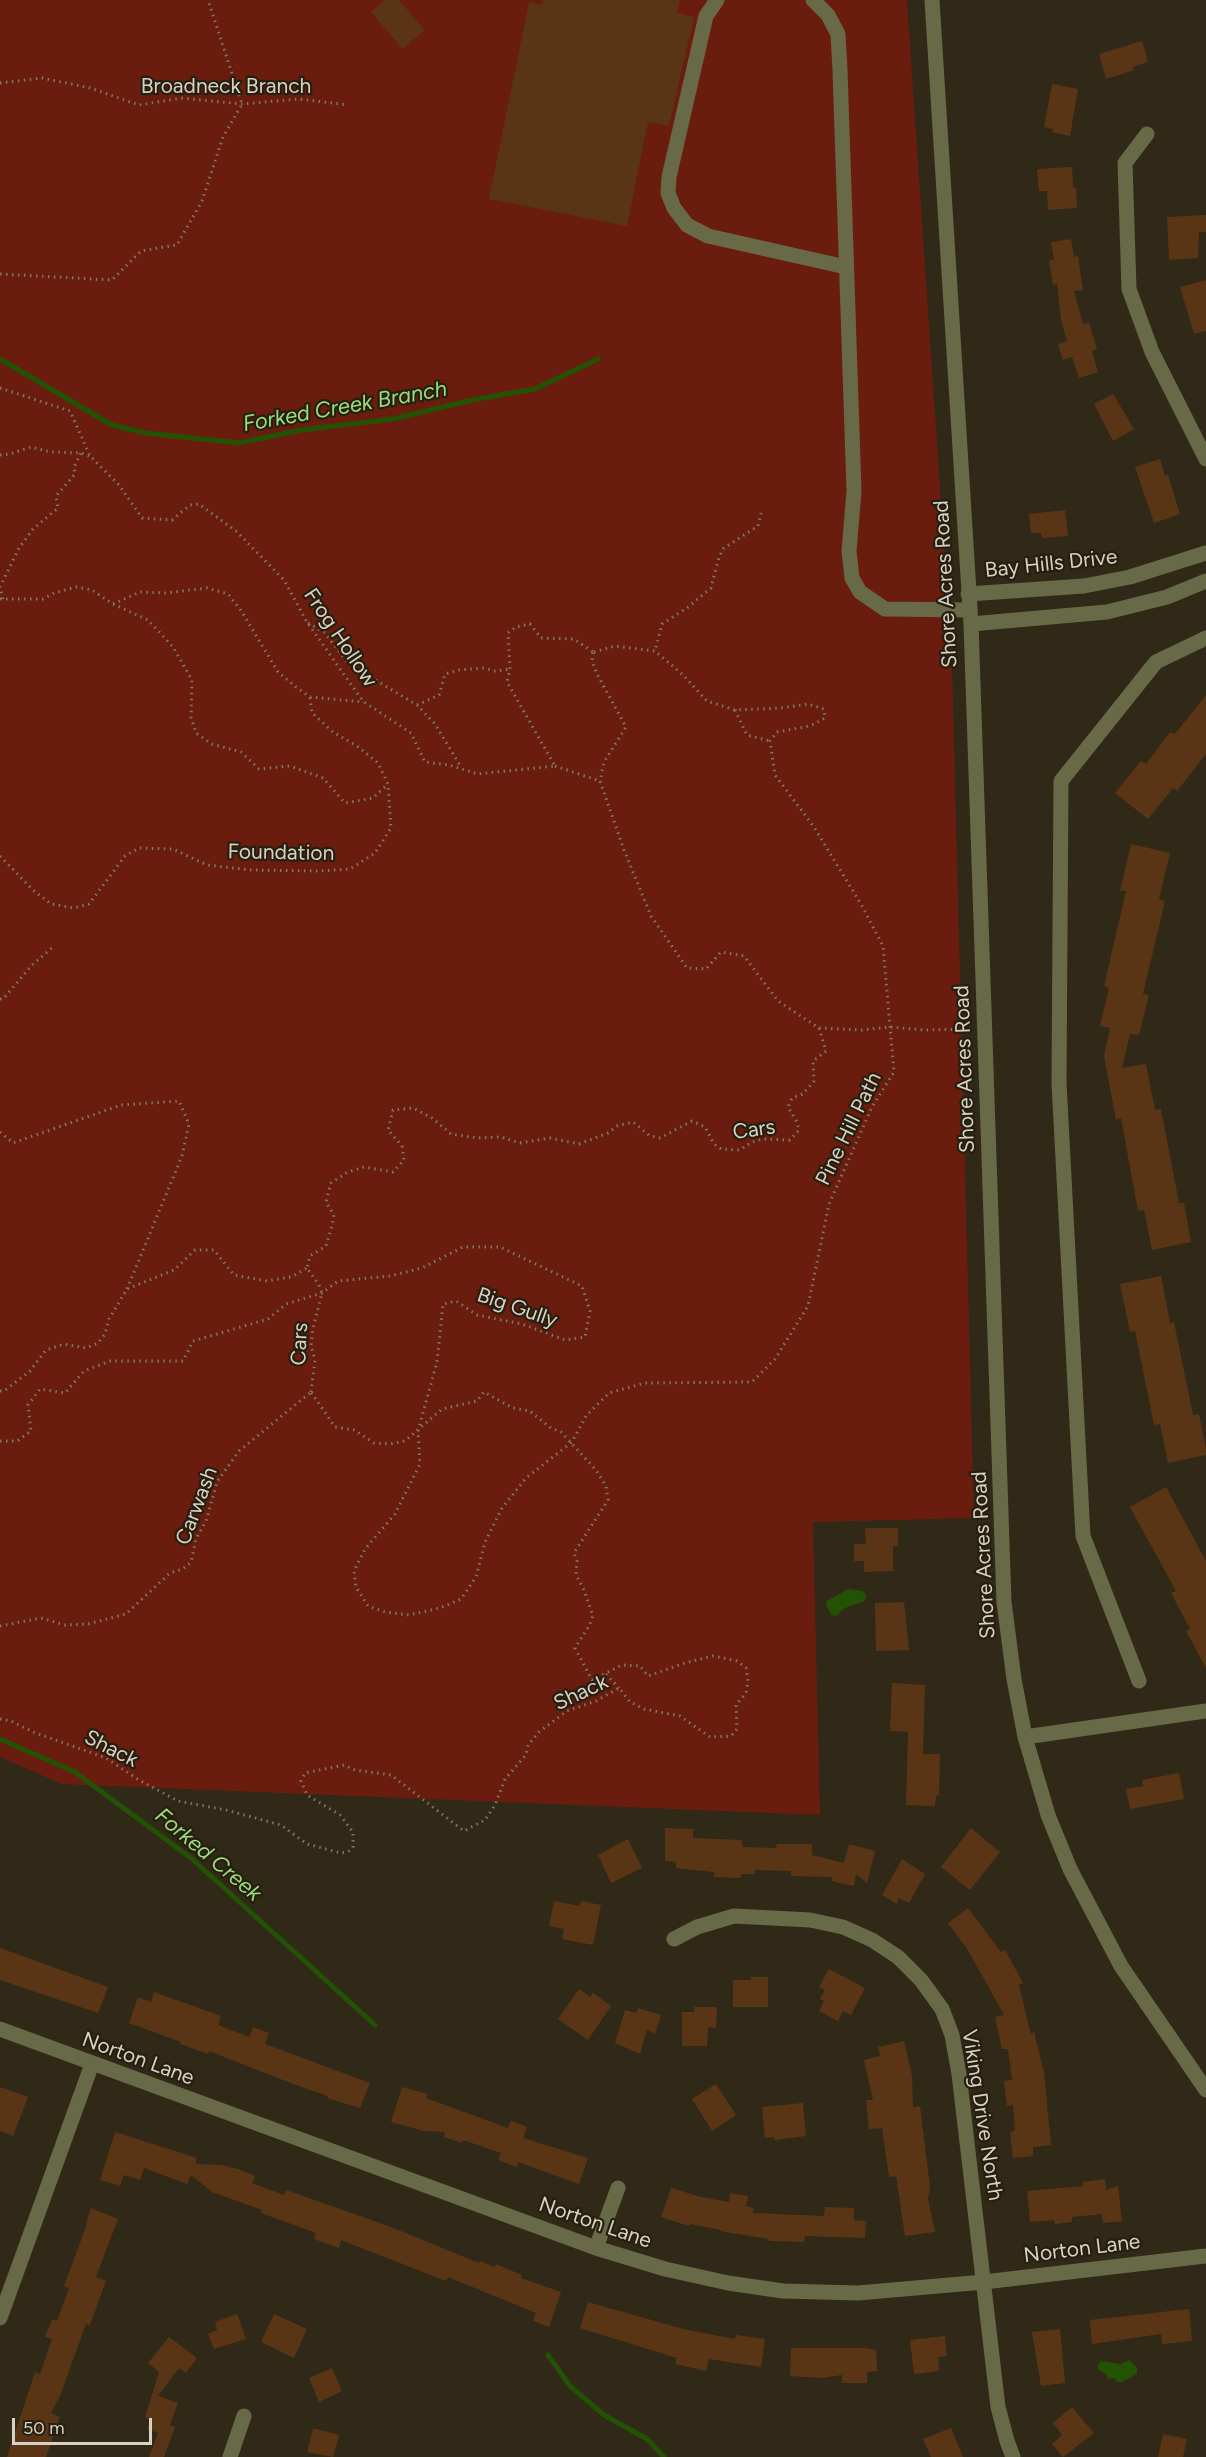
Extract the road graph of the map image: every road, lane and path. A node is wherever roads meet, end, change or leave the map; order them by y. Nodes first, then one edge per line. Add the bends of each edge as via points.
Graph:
1 (208, 0) edge
2 (717, 0) edge
3 (813, 0) edge
4 (932, 0) edge
5 (0, 83) edge
6 (242, 104) junction
7 (348, 105) dead end
8 (1147, 134) dead end
9 (846, 267) junction
10 (0, 274) edge
11 (0, 388) edge
12 (81, 453) junction
13 (0, 455) edge
14 (90, 456) junction
15 (1206, 459) edge
16 (761, 513) dead end
17 (1206, 553) edge
18 (1206, 581) edge
19 (968, 594) junction
20 (2, 599) edge
21 (113, 604) junction
22 (970, 617) junction
23 (307, 622) junction
24 (1206, 638) edge
25 (656, 651) junction
26 (593, 652) junction
27 (510, 669) junction
28 (310, 697) junction
29 (364, 702) junction
30 (417, 705) junction
31 (735, 710) junction
32 (770, 741) junction
33 (555, 766) junction
34 (462, 769) junction
35 (600, 781) junction
36 (388, 784) junction
37 (0, 856) edge
38 (53, 947) dead end
39 (0, 999) edge
40 (819, 1028) junction
41 (890, 1028) junction
42 (984, 1028) junction
43 (0, 1132) edge
44 (307, 1268) junction
45 (127, 1289) junction
46 (322, 1293) junction
47 (0, 1391) edge
48 (311, 1392) junction
49 (418, 1431) junction
50 (0, 1441) edge
51 (572, 1442) junction
52 (0, 1626) edge
53 (606, 1673) junction
54 (1139, 1681) dead end
55 (619, 1688) junction
56 (1206, 1711) edge
57 (0, 1719) edge
58 (1025, 1737) junction
59 (674, 1939) dead end
60 (0, 2029) edge
61 (92, 2064) junction
62 (1206, 2090) edge
63 (618, 2188) dead end
64 (596, 2248) junction
65 (1206, 2256) edge
66 (984, 2282) junction
67 (0, 2318) edge
68 (244, 2416) dead end
69 (230, 2457) edge
70 (1013, 2457) edge

1 - 6 path
2 - 9 street via 706,16 669,177 668,193 674,208 687,225 708,236
3 - 9 street via 828,15 838,34
4 - 19 street, Shore Acres Road
5 - 6 path, Broadneck Branch via 42,78 90,88 139,105 181,98
6 - 7 path, Broadneck Branch via 299,99
6 - 10 path via 223,137 202,201 177,245 141,251 112,280
8 - 15 street via 1125,163 1129,289 1152,352
9 - 22 street via 854,490 849,551 852,578 860,592 885,609
11 - 14 path, Frog Hollow via 70,411
12 - 13 path via 31,447
12 - 14 path
12 - 20 path via 75,474 56,496 58,508 33,529 19,548 0,587
14 - 23 path, Frog Hollow via 119,485 142,518 172,520 190,505 199,504 214,513 285,580
16 - 25 path via 758,526 724,548 711,588 662,624
17 - 19 street, Bay Hills Drive via 1130,577 1084,586
18 - 22 street via 1167,597 1107,612
19 - 22 street, Shore Acres Road
20 - 21 path via 43,599 76,587 92,590
21 - 28 path via 140,592 207,588 228,594 278,672
21 - 36 path via 148,620 173,647 192,680 191,717 196,733 212,744 241,752 259,769 290,766 323,778 345,803 373,798
22 - 42 street, Shore Acres Road
23 - 29 path, Frog Hollow
23 - 30 path via 324,632 350,664
24 - 54 street via 1156,662 1060,782 1059,1083 1083,1536
25 - 26 path via 615,646
25 - 31 path via 707,701
26 - 27 path via 574,639 541,638 530,624 508,633
26 - 35 path via 597,674 626,727 604,762
27 - 30 path via 445,674 439,695
27 - 33 path via 507,682
28 - 29 path
28 - 36 path, Foundation via 312,713 378,763
29 - 34 path, Frog Hollow via 411,732 425,762
30 - 34 path via 435,724
31 - 32 path via 747,735
31 - 32 path via 808,704 824,709 825,718 810,726 777,732
32 - 41 path, Pine Hill Path via 775,776 814,826 883,945
33 - 34 path, Frog Hollow via 478,774
33 - 35 path
35 - 40 path via 651,916 687,968 706,969 721,952 744,956 778,1001
36 - 37 path, Foundation via 391,828 375,853 350,868 250,870 207,865 173,849 139,848 124,856 89,904 75,908 51,904
38 - 39 path
40 - 41 path
40 - 44 path, Cars via 826,1051 813,1061 814,1081 803,1094 792,1098 788,1107 799,1130 790,1140 763,1139 740,1150 721,1149 705,1127 692,1121 660,1138 650,1136 633,1122 579,1144 550,1138 520,1143 501,1137 451,1134 413,1108 393,1110 388,1130 402,1146 404,1160 393,1172 364,1167 331,1183 326,1202 334,1215 332,1227 326,1246 310,1256
41 - 42 path
41 - 51 path, Pine Hill Path via 894,1072 872,1107 829,1204 807,1306 775,1359 752,1382 645,1383 609,1393 586,1416
42 - 58 street, Shore Acres Road via 1004,1602
43 - 45 path via 13,1143 121,1105 178,1101 189,1124 182,1156
44 - 45 path via 291,1277 267,1281 234,1275 214,1250 195,1250 174,1270
44 - 46 path
45 - 47 path via 98,1343 86,1348 64,1344 46,1350 30,1371
46 - 48 path, Cars via 313,1328
46 - 49 path, Big Gully via 338,1281 390,1276 422,1268 463,1247 500,1248 582,1286 590,1311 585,1336 565,1340 522,1324 477,1315 456,1301 442,1304 437,1362
46 - 50 path, Big Gully via 286,1304 268,1319 193,1341 183,1361 110,1361 84,1371 65,1393 40,1389 27,1405 31,1431 17,1441
48 - 49 path, Shack via 335,1427 354,1430 374,1443 405,1441
48 - 52 path, Carwash via 239,1451 217,1482 191,1562 170,1573 126,1614 88,1624 65,1625 41,1618
49 - 51 path, Shack via 442,1409 477,1401 484,1392 513,1408 530,1411
49 - 51 path, Big Gully via 420,1464 395,1514 354,1570 356,1587 368,1606 409,1615 461,1599 476,1577 485,1542 502,1508 526,1478
51 - 53 path, Shack via 606,1486 608,1500 574,1553 576,1575 593,1616 575,1648 592,1680
53 - 55 path
53 - 55 path, Shack via 622,1665 640,1666 648,1676 713,1656 737,1661 746,1668 748,1681 746,1693 736,1705 737,1729 731,1736 710,1737 680,1716 644,1709 630,1702
55 - 57 path, Shack via 567,1711 539,1732 505,1779 485,1820 464,1831 391,1775 355,1770 344,1764 306,1773 301,1780 307,1795 340,1815 353,1832 353,1847 341,1853 308,1844 281,1825 178,1801 106,1758
56 - 58 street
58 - 62 street, Shore Acres Road via 1048,1815 1093,1915 1121,1966
59 - 66 street, Viking Drive North via 734,1916 810,1920 843,1927 872,1940 898,1957 921,1980 942,2009 952,2035
60 - 61 street, Norton Lane
61 - 64 street, Norton Lane
61 - 67 street
63 - 64 street
64 - 66 street, Norton Lane via 665,2269 783,2291 858,2293
65 - 66 street, Norton Lane
66 - 70 street, Viking Drive North via 998,2407
68 - 69 street

